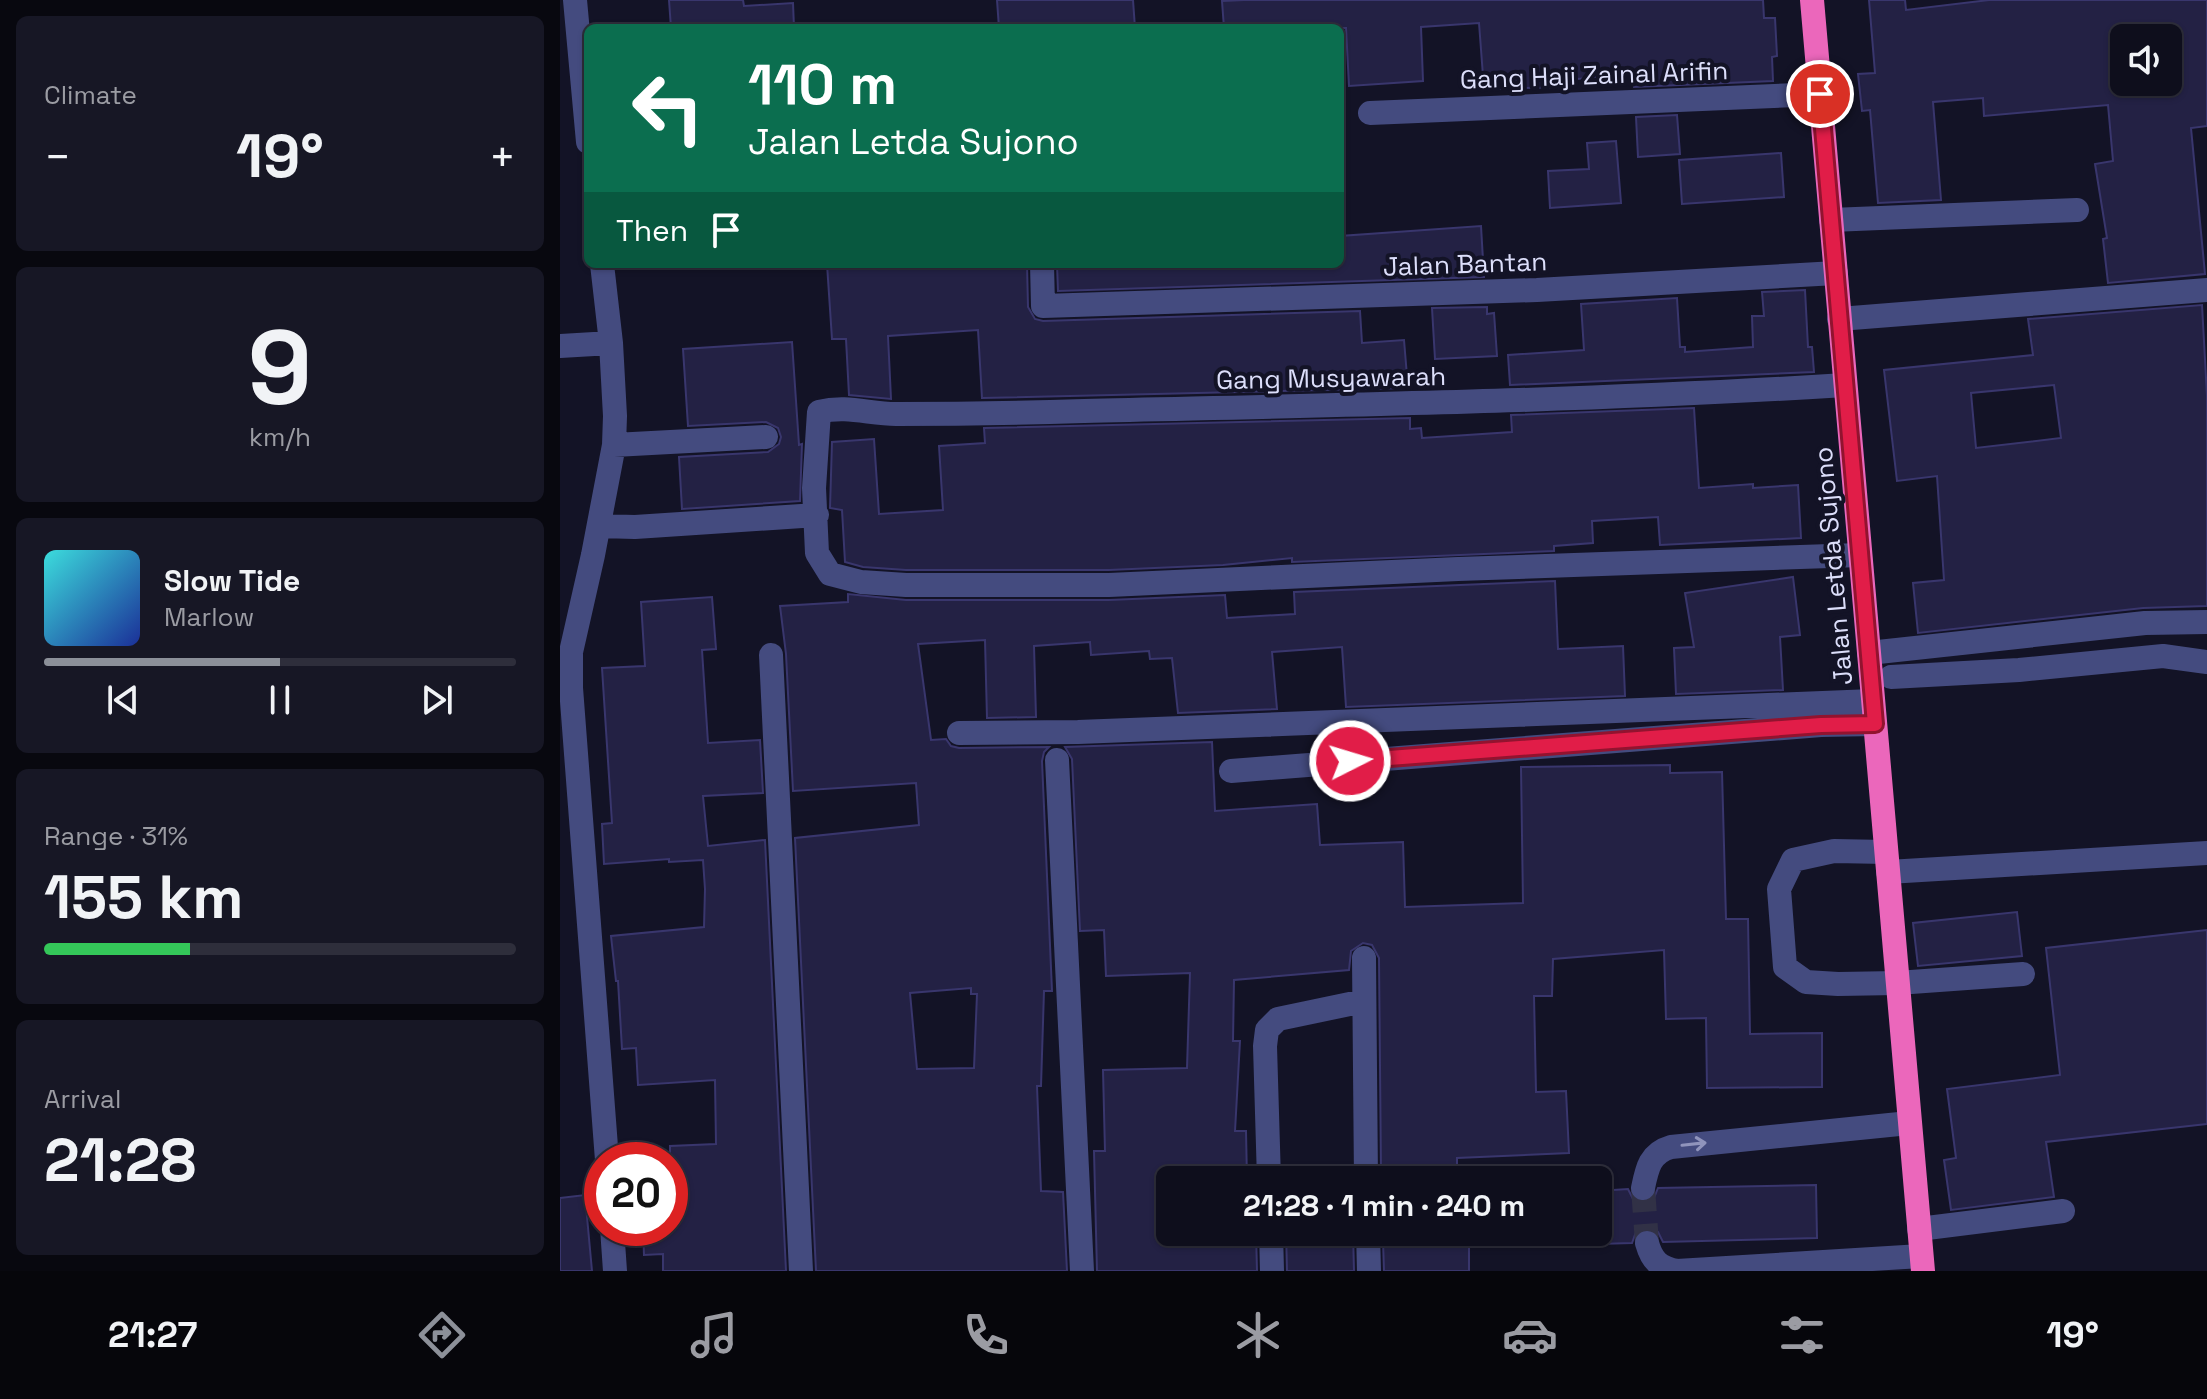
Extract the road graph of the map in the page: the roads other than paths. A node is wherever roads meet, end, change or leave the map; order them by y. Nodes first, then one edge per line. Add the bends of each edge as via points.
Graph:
1 (575, 0) edge
2 (1812, 0) edge
3 (569, 62) edge
4 (1820, 94) junction
5 (1370, 113) dead end
6 (584, 125) edge
7 (2077, 210) dead end
8 (1831, 220) junction
9 (602, 268) edge
10 (1042, 268) edge
11 (1836, 273) junction
12 (2207, 290) edge
13 (1839, 319) junction
14 (611, 343) junction
15 (560, 346) edge
16 (1845, 385) junction
17 (766, 437) dead end
18 (614, 445) junction
19 (817, 515) junction
20 (599, 526) junction
21 (1860, 555) junction
22 (2207, 622) edge
23 (566, 653) edge
24 (1869, 653) junction
25 (771, 655) dead end
26 (2207, 662) edge
27 (1891, 677) dead end
28 (1874, 713) junction
29 (959, 733) dead end
30 (1057, 760) dead end
31 (1231, 771) dead end
32 (2207, 853) edge
33 (1887, 862) junction
34 (1364, 958) dead end
35 (2023, 974) dead end
36 (1897, 983) junction
37 (1364, 1001) junction
38 (1909, 1123) junction
39 (606, 1142) edge
40 (1269, 1166) edge
41 (1366, 1166) edge
42 (1643, 1188) tunnel mouth
43 (2063, 1211) dead end
44 (1919, 1229) junction
45 (1647, 1243) tunnel mouth
46 (613, 1246) edge
47 (1271, 1246) edge
48 (1368, 1246) edge
49 (1922, 1264) edge
50 (615, 1271) edge
51 (801, 1271) edge
52 (1082, 1271) edge
53 (1272, 1271) edge
54 (1369, 1271) edge

1 - 3 street
2 - 4 highway, Jalan Letda Sujono
3 - 6 street
4 - 5 street, Gang Haji Zainal Arifin
4 - 8 highway, Jalan Letda Sujono
7 - 8 street
8 - 11 highway, Jalan Letda Sujono
9 - 14 street
10 - 11 street, Jalan Bantan via 1043,306 1537,290
11 - 13 highway, Jalan Letda Sujono
12 - 13 street
13 - 16 highway, Jalan Letda Sujono
14 - 15 street
14 - 18 street
16 - 19 street, Gang Musyawarah via 1461,403 892,414 837,408 819,412
16 - 21 highway, Jalan Letda Sujono
17 - 18 street
18 - 20 street
19 - 20 street
19 - 21 street via 817,553 830,574 906,585 1109,585
20 - 23 street
21 - 24 highway, Jalan Letda Sujono
22 - 24 street via 2145,623
23 - 39 street
24 - 28 highway, Jalan Letda Sujono
25 - 51 street
26 - 27 street via 2163,656
28 - 29 street
28 - 31 street via 1821,725
28 - 33 highway, Jalan Letda Sujono
30 - 52 street
32 - 33 street
33 - 36 highway, Jalan Letda Sujono
33 - 36 street via 1834,851 1793,860 1779,889 1785,967 1806,982
34 - 37 street
35 - 36 street
36 - 38 highway, Jalan Letda Sujono
37 - 40 street via 1278,1019 1267,1030
37 - 41 street
42 -> 38 street via 1651,1160 1659,1150 1671,1147
38 - 44 highway, Jalan Letda Sujono
43 - 44 street
44 - 49 highway, Jalan Letda Sujono
45 - 49 street via 1658,1264 1677,1271
46 - 50 street
47 - 53 street
48 - 54 street

